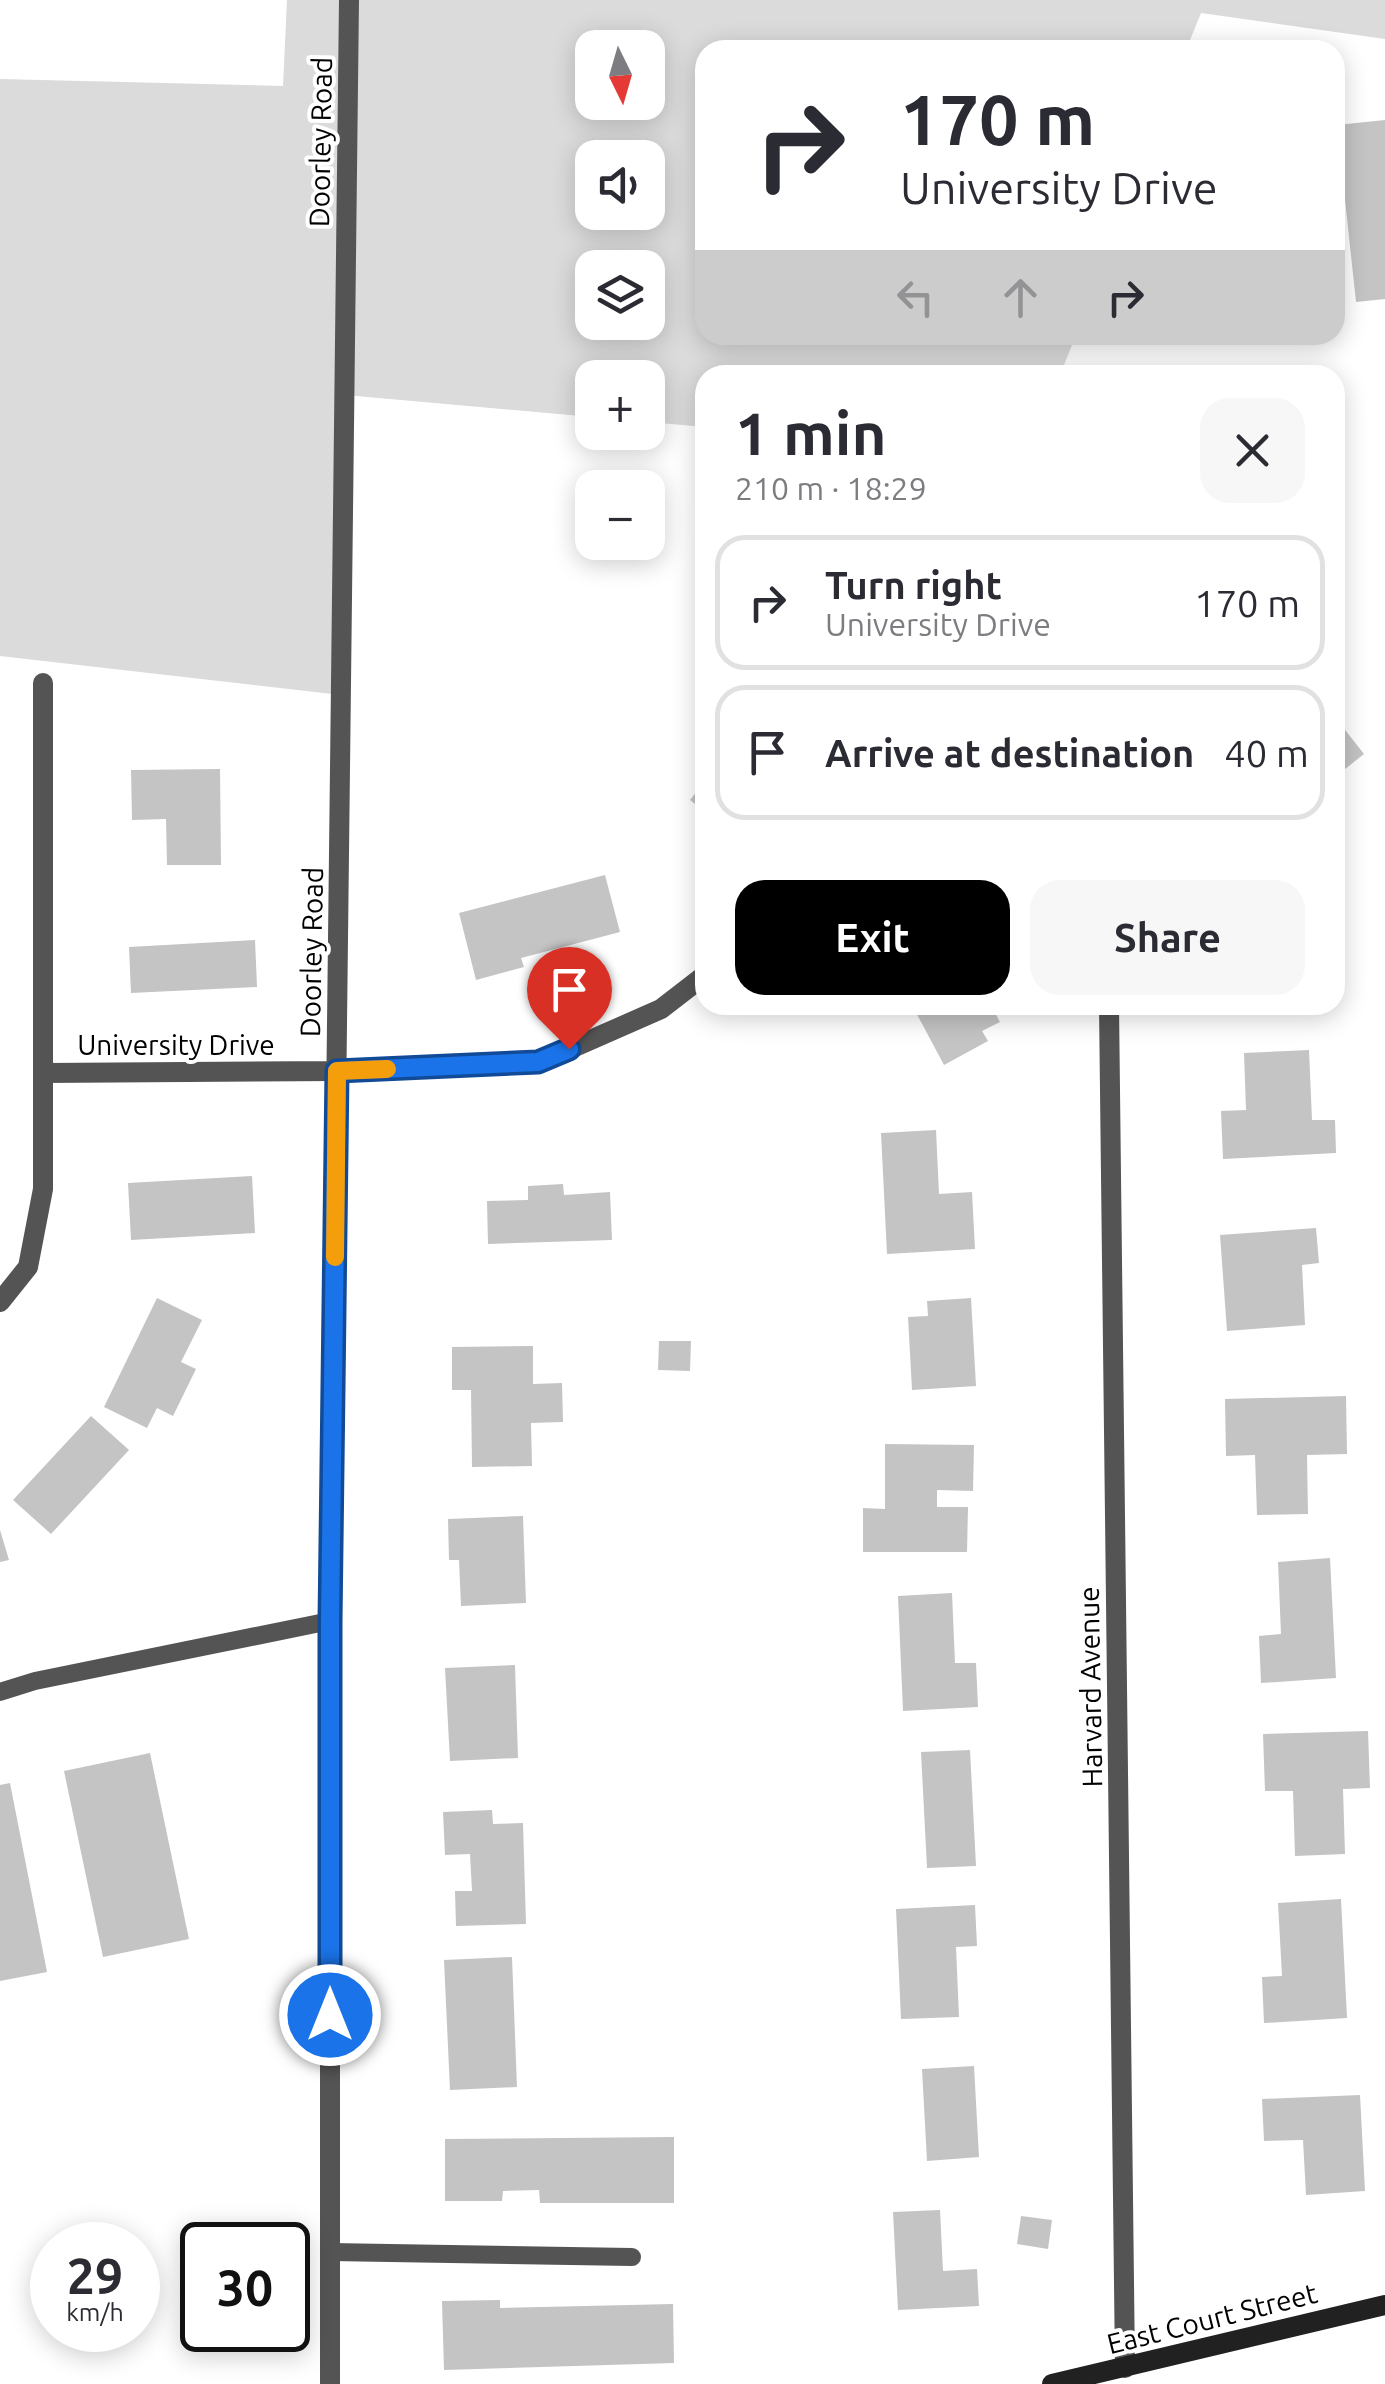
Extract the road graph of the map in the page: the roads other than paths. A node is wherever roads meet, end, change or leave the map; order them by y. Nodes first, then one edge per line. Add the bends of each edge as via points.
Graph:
1 (349, 0) edge
2 (42, 682) dead end
3 (695, 983) edge
4 (1110, 1015) edge
5 (337, 1071) junction
6 (44, 1072) junction
7 (0, 1302) edge
8 (330, 1622) junction
9 (0, 1692) edge
10 (330, 2252) junction
11 (632, 2257) dead end
12 (1385, 2304) edge
13 (1125, 2368) junction
14 (330, 2384) edge
15 (1052, 2384) edge

1 - 5 street, Doorley Road
2 - 6 street
3 - 5 street, University Drive via 662,1008 538,1062
4 - 13 street, Harvard Avenue
5 - 6 street, University Drive
5 - 8 street, Doorley Road
6 - 7 street via 43,1189 28,1267
8 - 9 lane
8 - 10 street, Doorley Road
10 - 11 lane
10 - 14 street, Doorley Road
12 - 13 main road, East Court Street
13 - 15 main road, East Court Street

